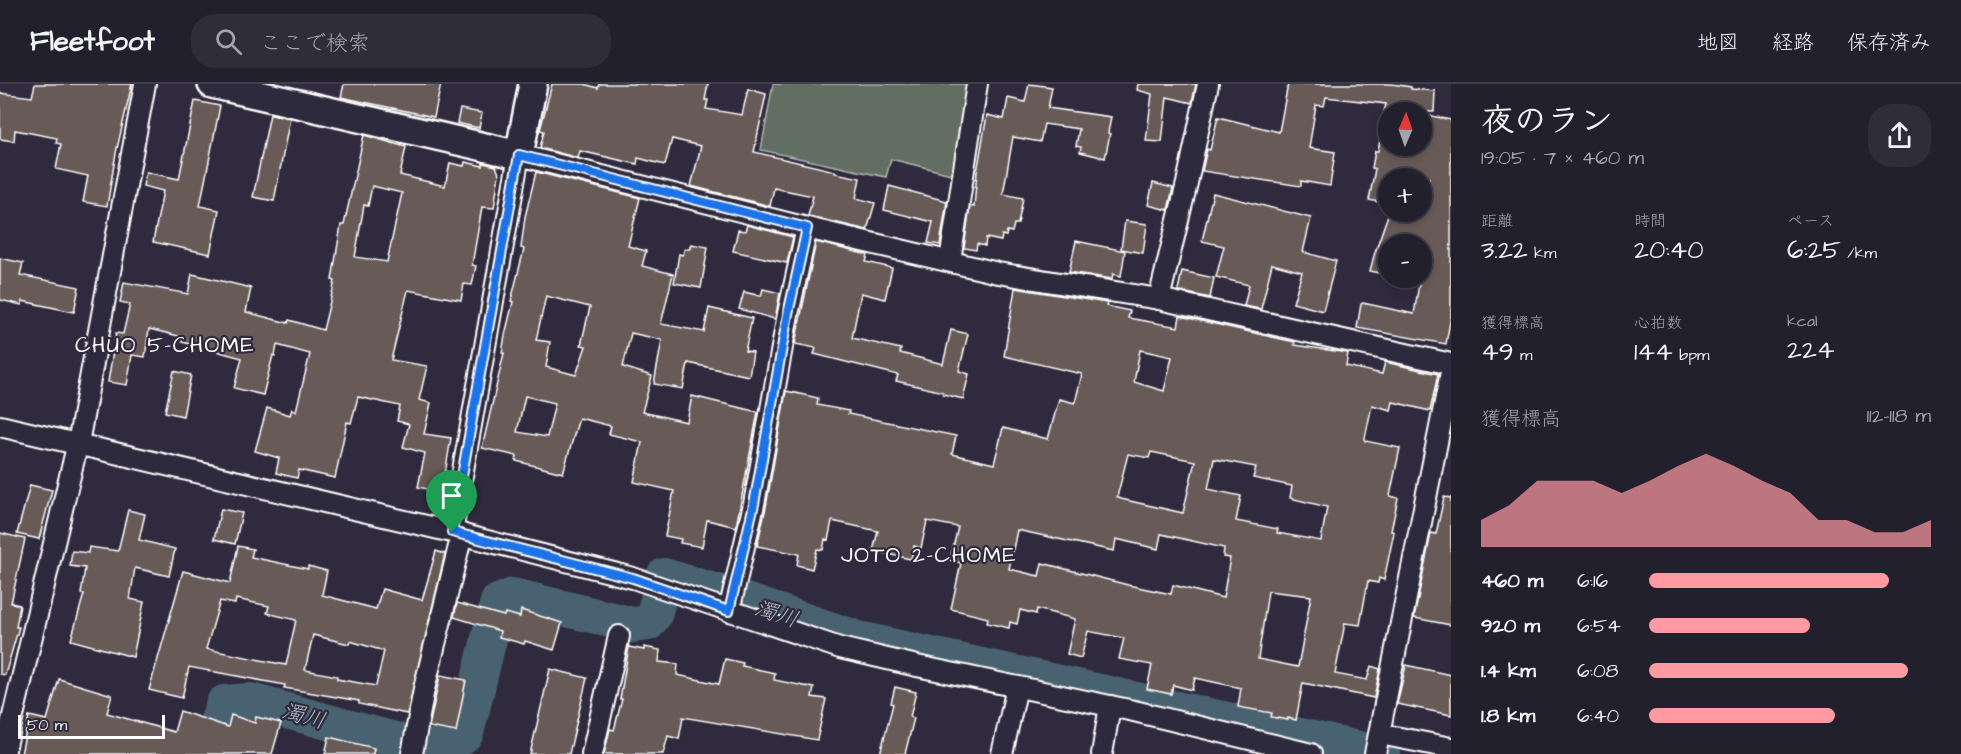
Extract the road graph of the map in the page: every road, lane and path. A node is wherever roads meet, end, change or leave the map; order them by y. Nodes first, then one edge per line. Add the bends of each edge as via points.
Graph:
1 (145, 84) edge
2 (212, 84) edge
3 (533, 84) edge
4 (977, 84) edge
5 (1208, 84) edge
6 (519, 155) junction
7 (807, 228) junction
8 (950, 261) junction
9 (1159, 298) junction
10 (1451, 364) edge
11 (1451, 372) edge
12 (0, 426) edge
13 (77, 444) junction
14 (457, 533) junction
15 (729, 611) junction
16 (619, 636) dead end
17 (1017, 687) junction
18 (1110, 706) junction
19 (1378, 741) edge
20 (1451, 748) edge
21 (4, 754) edge
22 (412, 754) edge
23 (592, 754) edge
24 (1002, 754) edge
25 (1102, 754) edge
26 (1311, 754) edge

1 - 13 street
2 - 6 street
3 - 6 street
4 - 8 street
5 - 9 street
6 - 7 street
6 - 14 street
7 - 8 street
7 - 15 street via 754,504
8 - 9 street via 999,273
9 - 10 street
11 - 19 street
12 - 13 street
13 - 14 street
13 - 21 street
14 - 15 street via 648,583
14 - 22 street
15 - 17 street via 840,648
16 - 23 street
17 - 18 street
17 - 24 street
18 - 25 street
18 - 26 street
19 - 20 street

